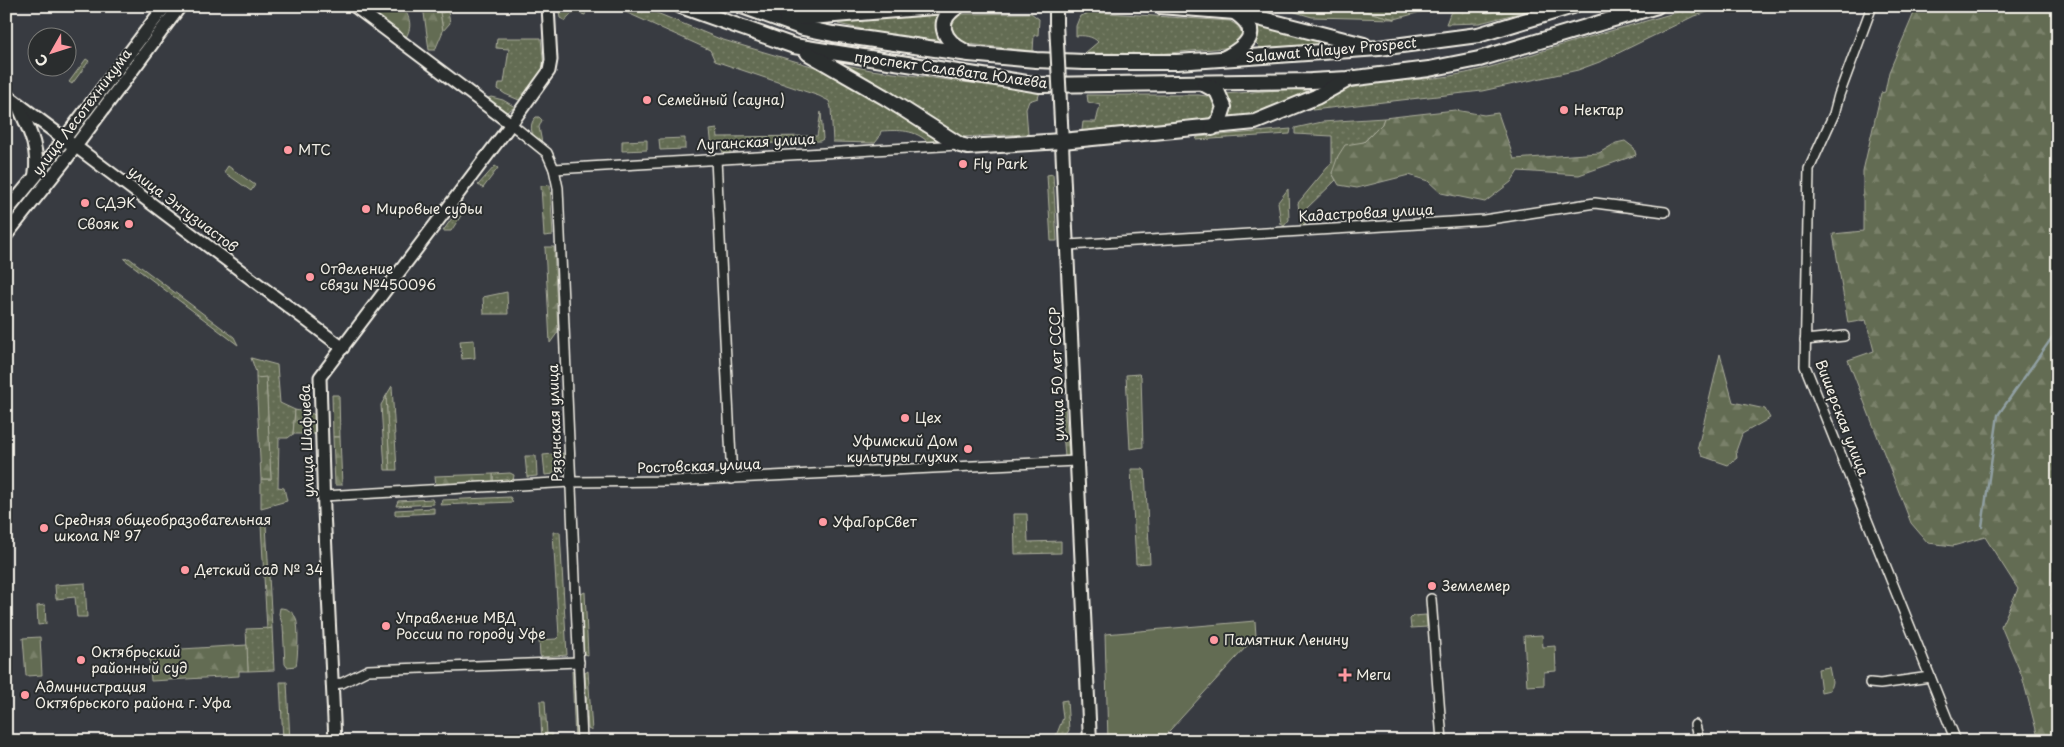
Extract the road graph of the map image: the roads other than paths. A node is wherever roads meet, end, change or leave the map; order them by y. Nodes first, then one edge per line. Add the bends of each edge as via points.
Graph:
1 (164, 6) edge
2 (180, 6) edge
3 (354, 6) edge
4 (548, 6) edge
5 (681, 6) edge
6 (742, 6) edge
7 (945, 6) edge
8 (958, 6) edge
9 (1056, 6) edge
10 (1160, 6) edge
11 (1573, 6) edge
12 (1657, 6) edge
13 (1872, 6) edge
14 (1235, 12) junction
15 (778, 19) junction
16 (794, 46) junction
17 (1379, 48) junction
18 (969, 54) junction
19 (1222, 60) junction
20 (1348, 79) junction
21 (1204, 84) junction
22 (6, 95) edge
23 (17, 103) junction
24 (511, 124) junction
25 (1212, 128) junction
26 (1062, 142) junction
27 (70, 143) junction
28 (960, 145) junction
29 (716, 159) junction
30 (554, 169) junction
31 (35, 176) junction
32 (6, 212) edge
33 (1665, 212) dead end
34 (6, 235) edge
35 (1068, 245) junction
36 (1844, 336) dead end
37 (1806, 340) junction
38 (342, 348) junction
39 (1076, 461) junction
40 (732, 479) junction
41 (571, 482) junction
42 (324, 496) junction
43 (1431, 599) dead end
44 (579, 662) junction
45 (1930, 676) junction
46 (1870, 683) dead end
47 (332, 684) junction
48 (1696, 725) dead end
49 (335, 741) edge
50 (582, 741) edge
51 (1090, 741) edge
52 (1442, 741) edge
53 (1699, 741) edge
54 (1956, 741) edge

1 - 27 main road, улица Лесотехникума
2 - 27 main road, улица Лесотехникума
3 - 24 street
4 - 24 street, улица Шафиева via 549,71
5 - 16 main road, проспект Салавата Юлаева
6 - 15 main road, проспект Салавата Юлаева
7 - 15 main road
8 - 18 main road via 945,19 945,32 951,43
9 - 26 main road, улица 50 лет СССР, bridge
10 - 14 main road
11 - 17 main road, Salawat Yulayev Prospect via 1478,35
12 - 20 main road, Salawat Yulayev Prospect via 1479,59
13 - 37 street, Вишерская улица via 1834,114 1809,169
14 - 17 main road
14 - 19 main road via 1247,24 1250,37 1245,46
15 - 18 main road, проспект Салавата Юлаева via 833,34
16 - 21 main road, проспект Салавата Юлаева via 1040,85
16 - 28 main road via 838,69
17 - 19 main road, Salawat Yulayev Prospect
18 - 19 main road, проспект Салавата Юлаева via 1084,62
20 - 21 main road, проспект Салавата Юлаева
20 - 25 main road via 1316,97 1254,122
21 - 25 main road via 1216,91 1224,107
22 - 23 main road, улица Энтузиастов
23 - 27 main road, улица Энтузиастов
23 - 31 main road via 36,150
24 - 30 street, Рязанская улица via 547,153
24 - 38 street, улица Шафиева
25 - 26 main road
26 - 28 main road
26 - 35 main road, улица 50 лет СССР
27 - 31 main road, улица Лесотехникума
27 - 34 main road, улица Лесотехникума
27 - 38 street, улица Энтузиастов
28 - 29 street, Луганская улица
29 - 30 street, Луганская улица
29 - 40 street
30 - 41 street, Рязанская улица via 558,188
31 - 32 main road, улица Лесотехникума
33 - 35 street, Кадастровая улица via 1595,203 1484,220
35 - 39 main road, улица 50 лет СССР
36 - 37 street
37 - 45 street, Вишерская улица via 1804,366
38 - 42 street, улица Шафиева via 320,377
39 - 40 street, Ростовская улица
39 - 51 main road, улица 50 лет СССР
40 - 41 street, Ростовская улица
41 - 42 street, Ростовская улица
41 - 44 street, Рязанская улица
42 - 47 street, улица Шафиева
43 - 52 street
44 - 47 street via 368,670 342,683
44 - 50 street, Рязанская улица
45 - 46 street
45 - 54 street, Вишерская улица
47 - 49 street, улица Шафиева
48 - 53 street

